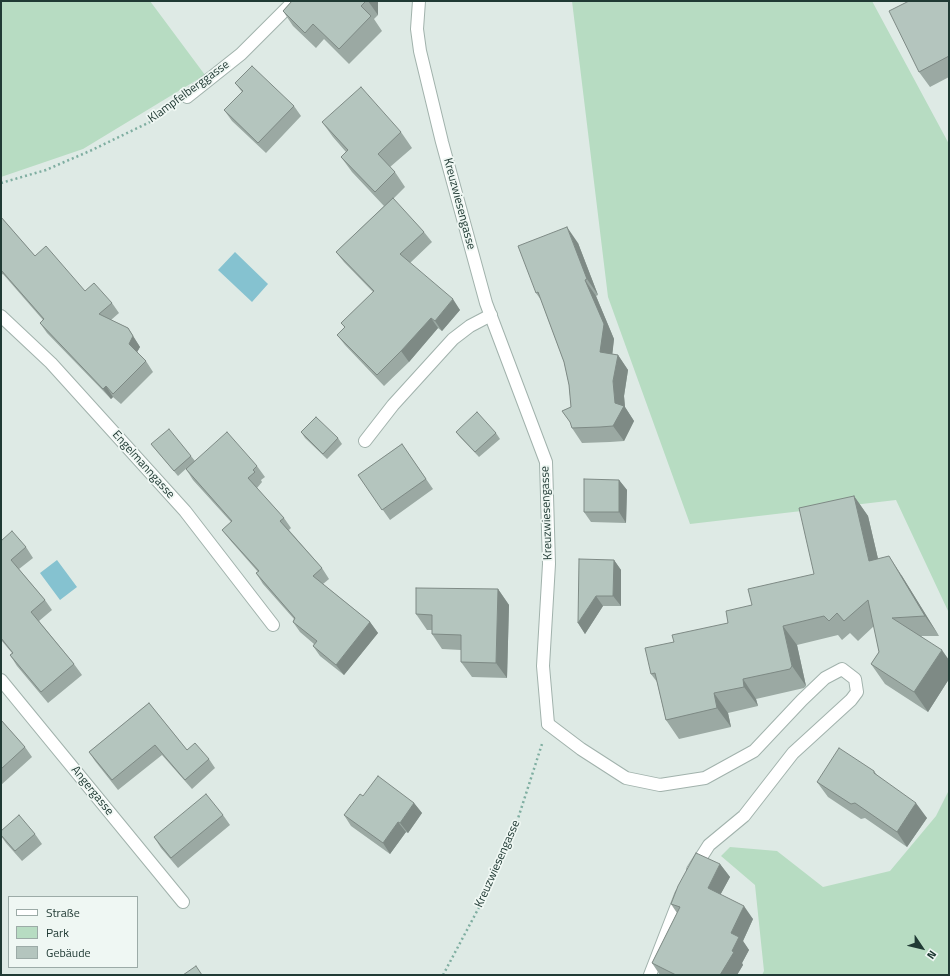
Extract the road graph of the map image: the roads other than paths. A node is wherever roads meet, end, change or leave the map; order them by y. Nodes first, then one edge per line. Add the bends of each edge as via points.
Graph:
1 (294, 1) edge
2 (420, 1) edge
3 (187, 96) road end
4 (491, 315) junction
5 (1, 316) edge
6 (365, 441) dead end
7 (273, 625) dead end
8 (1, 680) edge
9 (182, 902) dead end
10 (650, 975) edge

1 - 3 street, Klampfelberggasse via 241,54
2 - 4 street, Kreuzwiesengasse via 417,28 426,81
4 - 6 street via 470,326 454,339 393,405
4 - 10 street, Kreuzwiesengasse via 546,462 548,564 543,666 548,724 626,778 660,785 705,778 754,751 825,678 842,669 855,680 858,692 793,753 744,816 709,845 689,874
5 - 7 street, Engelmanngasse via 51,363 185,511
8 - 9 street, Angergasse

